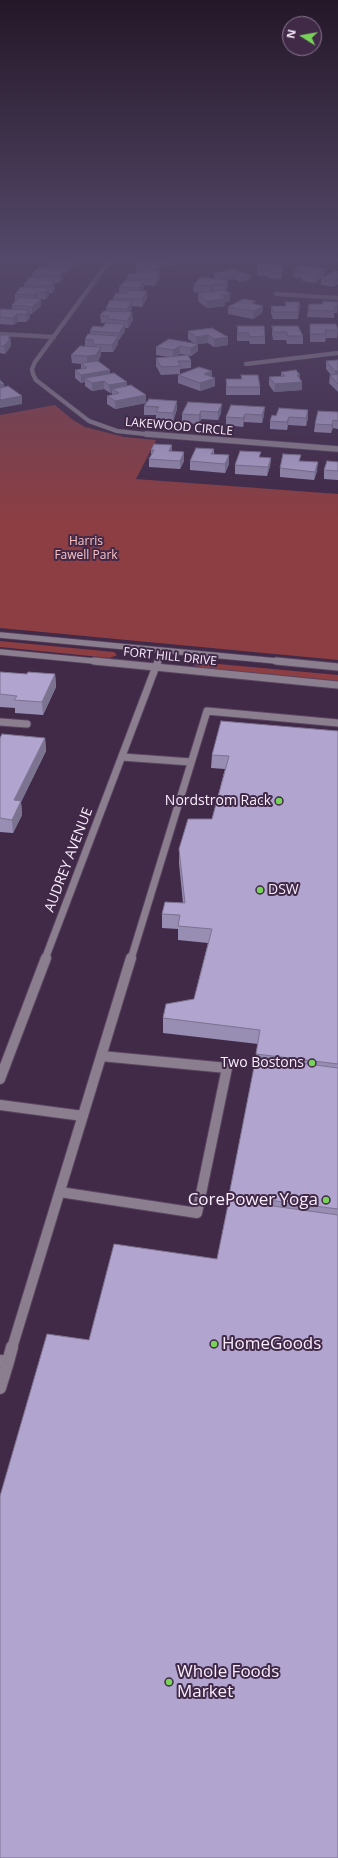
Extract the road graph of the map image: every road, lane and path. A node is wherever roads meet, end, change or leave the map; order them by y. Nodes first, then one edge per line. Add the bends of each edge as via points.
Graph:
1 (46, 349) edge
2 (338, 353) edge
3 (246, 364) dead end
4 (338, 449) edge
5 (0, 635) edge
6 (162, 651) junction
7 (0, 652) edge
8 (156, 667) junction
9 (338, 668) edge
10 (338, 685) edge
11 (0, 722) edge
12 (338, 723) edge
13 (27, 724) dead end
14 (122, 757) junction
15 (191, 762) junction
16 (101, 1056) junction
17 (0, 1079) edge
18 (0, 1105) edge
19 (83, 1116) junction
20 (60, 1192) junction
21 (4, 1362) edge
22 (0, 1388) edge

1 - 4 street, LAKEWOOD CIRCLE via 32,369 36,380 76,413 96,424 117,431 145,435
2 - 3 street
5 - 6 street, FORT HILL DRIVE
6 - 8 street, AUDREY AVENUE
6 - 9 street, FORT HILL DRIVE
7 - 8 street, FORT HILL DRIVE
8 - 10 street, FORT HILL DRIVE
8 - 14 street, AUDREY AVENUE
11 - 13 street
12 - 15 street via 207,711
14 - 15 street
14 - 17 street, AUDREY AVENUE
15 - 16 street
16 - 19 street
16 - 20 street via 227,1068 198,1213
18 - 19 street
19 - 20 street
20 - 21 street
21 - 22 street

